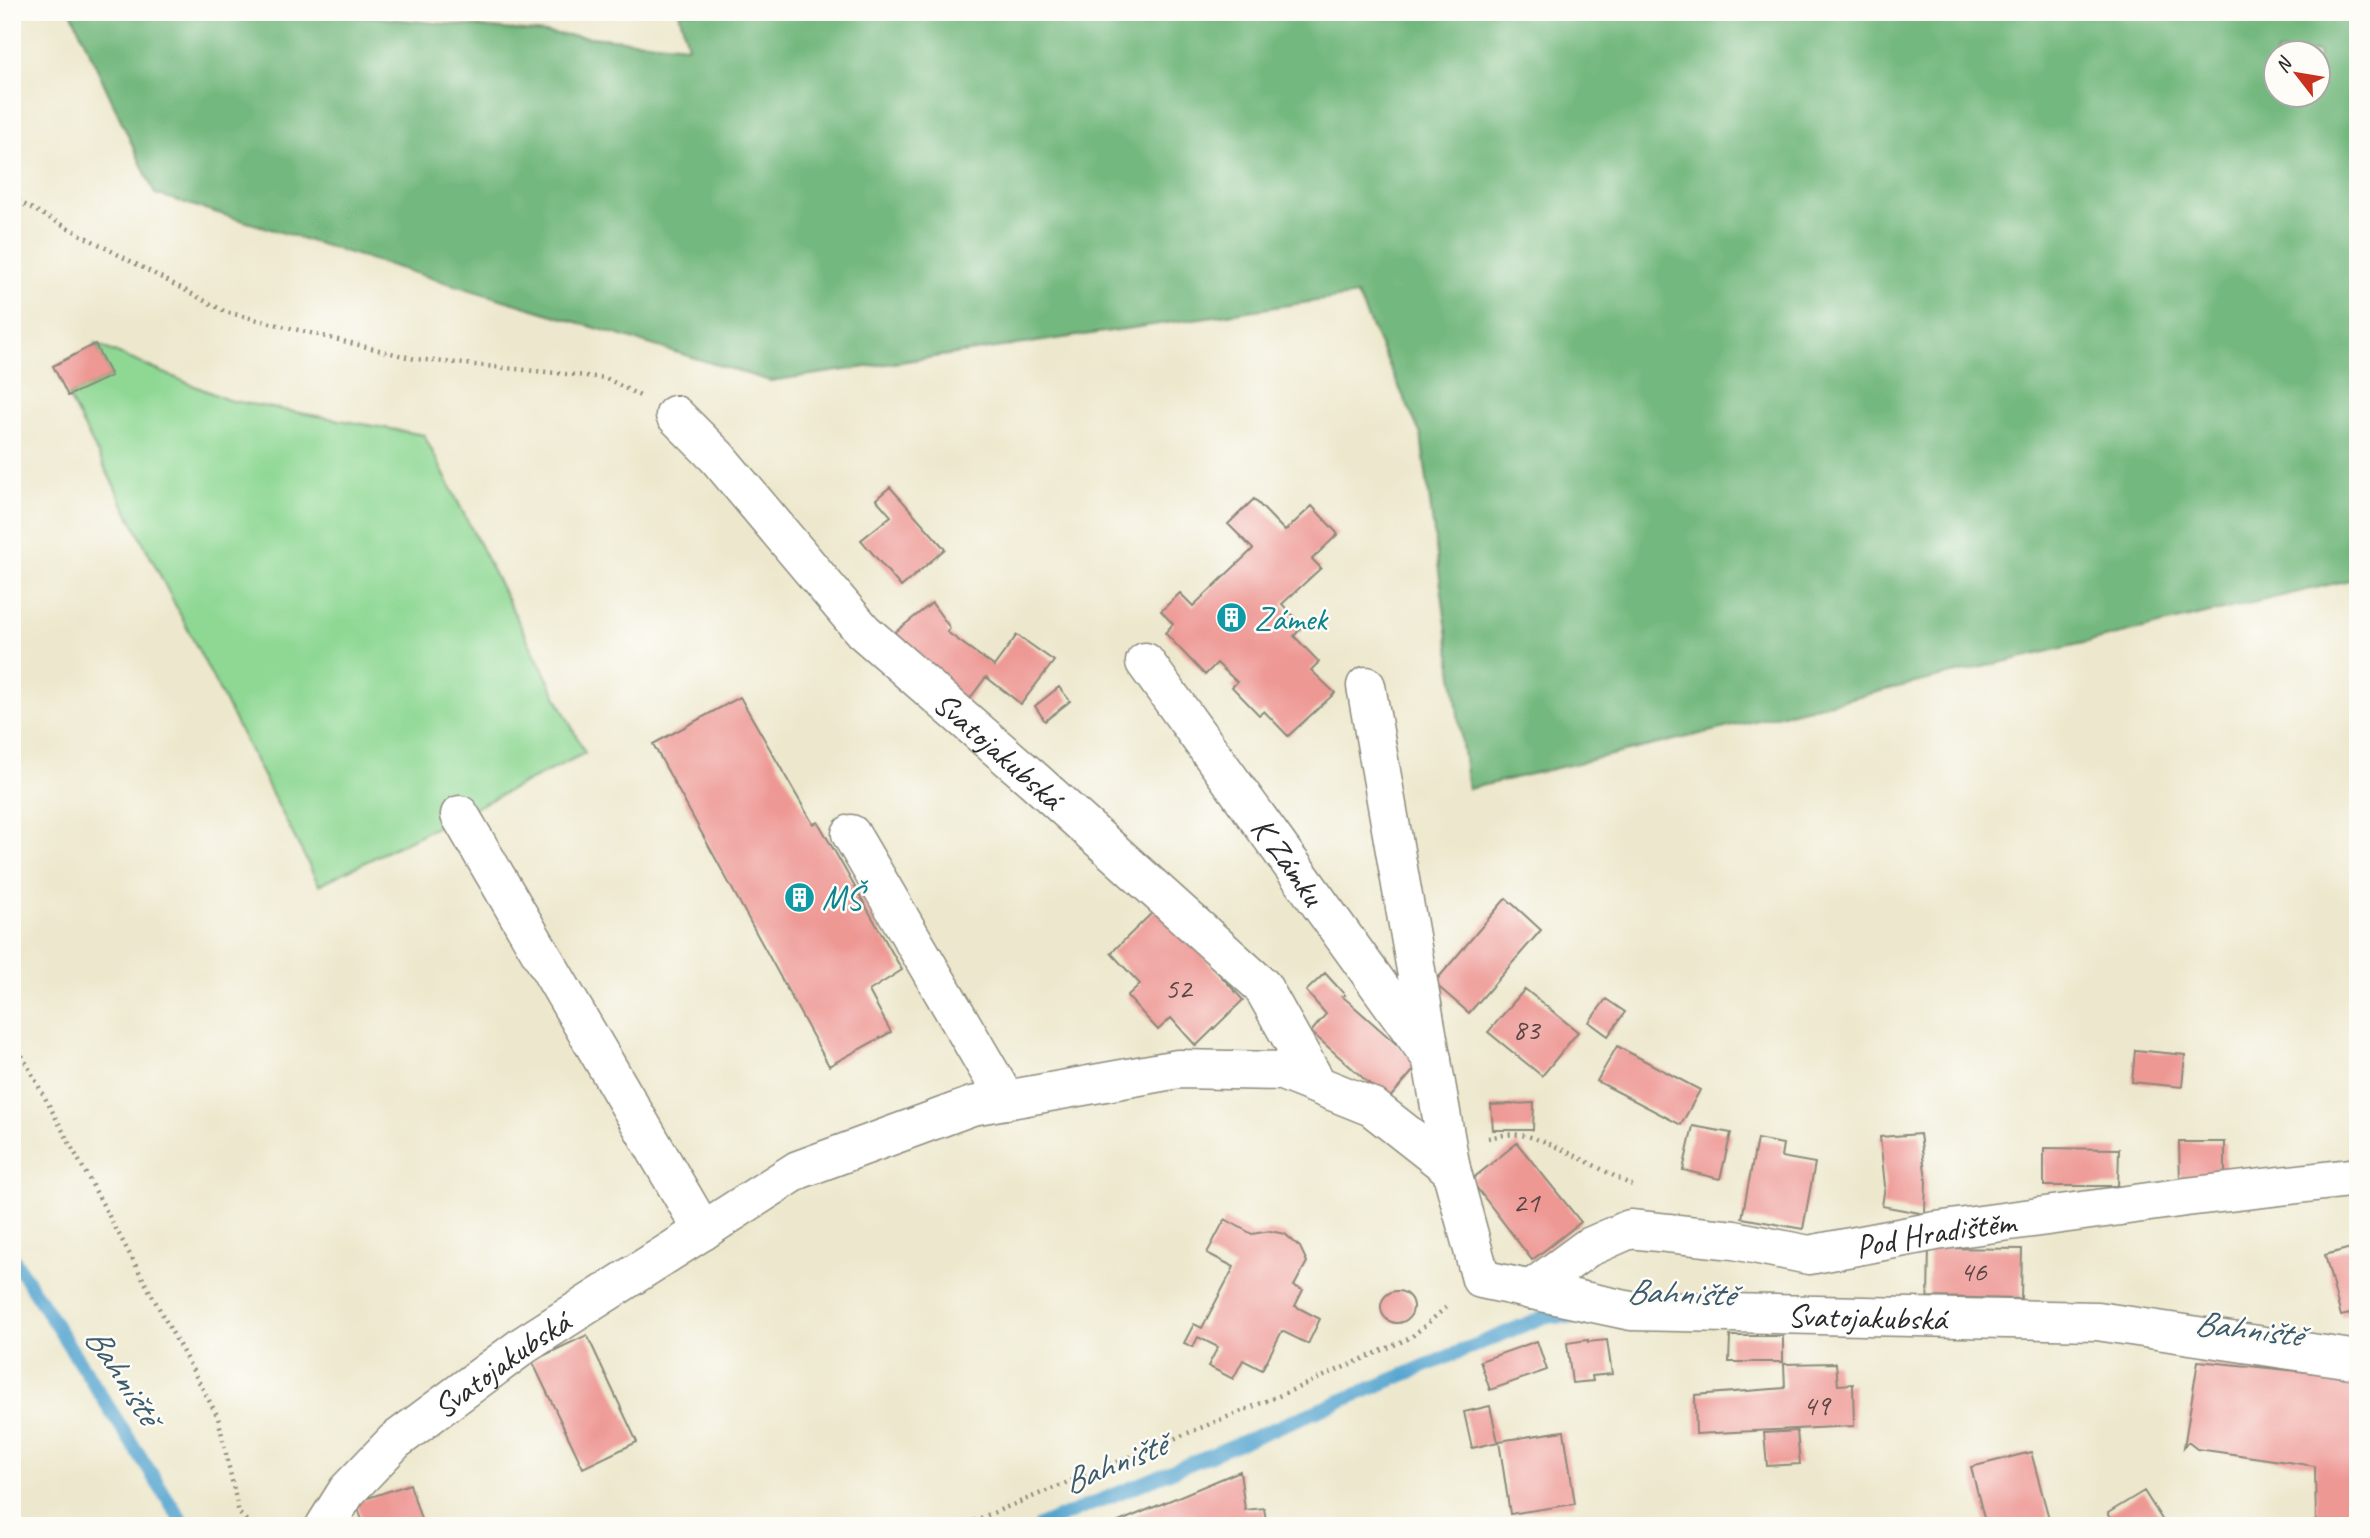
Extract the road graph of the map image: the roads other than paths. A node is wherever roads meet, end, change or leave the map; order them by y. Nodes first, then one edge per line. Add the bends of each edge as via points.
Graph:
1 (675, 415) road end
2 (1145, 662) dead end
3 (1366, 686) dead end
4 (460, 814) dead end
5 (851, 834) dead end
6 (1432, 1059) junction
7 (1317, 1084) junction
8 (1006, 1100) junction
9 (1449, 1158) junction
10 (2358, 1177) edge
11 (703, 1231) junction
12 (1530, 1290) junction
13 (2358, 1360) edge
14 (325, 1526) edge

1 - 7 street, Svatojakubská via 718,457 863,631 1262,986
2 - 6 street, K Zámku
3 - 6 street
4 - 11 street
5 - 8 street
6 - 9 street
7 - 8 street, Svatojakubská via 1282,1071 1178,1069
7 - 9 street, Svatojakubská via 1372,1107
8 - 11 street, Svatojakubská via 972,1106 798,1170
9 - 12 street, Svatojakubská via 1481,1279
10 - 12 street, Pod Hradištěm via 1936,1231 1808,1255 1734,1240 1630,1228 1587,1248
11 - 14 street, Svatojakubská via 524,1345 395,1441 346,1491
12 - 13 street, Svatojakubská via 1631,1311 2096,1321

